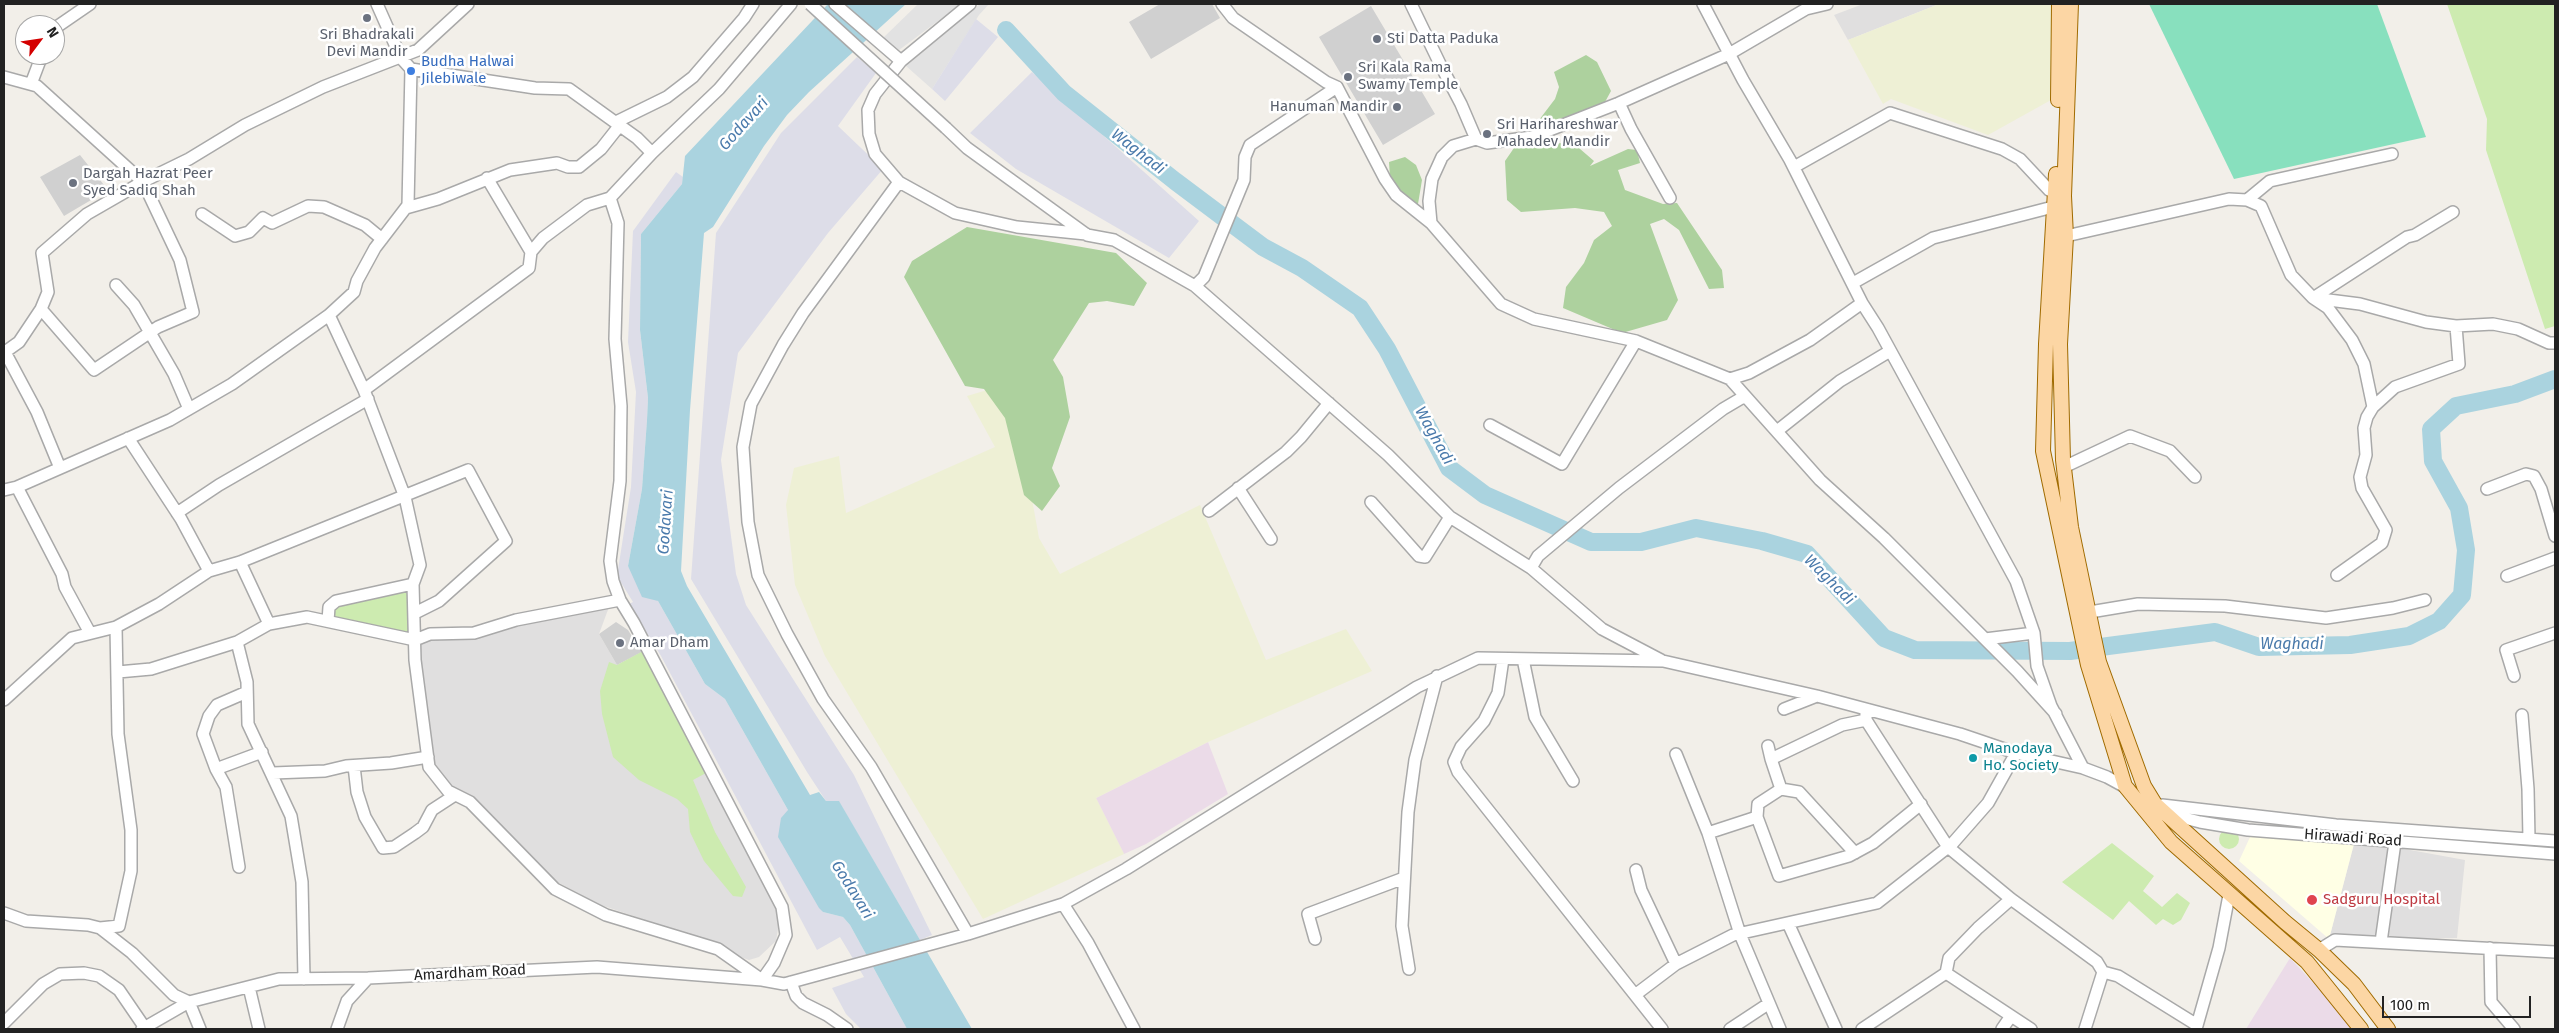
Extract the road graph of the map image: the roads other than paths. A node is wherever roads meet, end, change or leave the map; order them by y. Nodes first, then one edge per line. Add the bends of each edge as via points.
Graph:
1 (90, 4) edge
2 (377, 4) edge
3 (468, 4) edge
4 (753, 4) edge
5 (790, 4) edge
6 (810, 4) edge
7 (835, 4) edge
8 (970, 4) edge
9 (1222, 4) edge
10 (1412, 4) edge
11 (1703, 4) edge
12 (1827, 4) edge
13 (2059, 4) edge
14 (2071, 4) edge
15 (1804, 6) edge
16 (65, 21) edge
17 (1729, 54) junction
18 (401, 58) junction
19 (901, 61) junction
20 (38, 65) edge
21 (411, 69) junction
22 (4, 77) edge
23 (31, 84) junction
24 (1337, 87) junction
25 (1619, 103) junction
26 (618, 124) junction
27 (1476, 139) junction
28 (652, 153) junction
29 (2392, 154) dead end
30 (1794, 167) junction
31 (487, 178) junction
32 (143, 182) junction
33 (900, 182) junction
34 (610, 198) junction
35 (1670, 198) dead end
36 (2246, 200) junction
37 (2059, 201) junction
38 (406, 208) junction
39 (2453, 212) dead end
40 (202, 214) dead end
41 (1431, 223) junction
42 (1087, 235) junction
43 (2066, 236) junction
44 (382, 239) junction
45 (530, 252) junction
46 (1853, 283) junction
47 (116, 285) dead end
48 (1195, 286) junction
49 (2313, 298) junction
50 (1862, 303) junction
51 (41, 309) junction
52 (330, 315) junction
53 (2456, 326) junction
54 (150, 332) junction
55 (1636, 341) junction
56 (2555, 343) edge
57 (4, 351) edge
58 (1890, 351) junction
59 (1730, 379) junction
60 (366, 394) junction
61 (1745, 396) junction
62 (1329, 403) junction
63 (2373, 407) junction
64 (189, 409) junction
65 (1490, 425) dead end
66 (1777, 432) junction
67 (128, 438) junction
68 (2064, 467) junction
69 (60, 468) junction
70 (2195, 476) dead end
71 (17, 487) junction
72 (1238, 488) junction
73 (2486, 489) dead end
74 (4, 490) edge
75 (405, 497) junction
76 (1371, 502) dead end
77 (1209, 511) dead end
78 (177, 513) junction
79 (1450, 517) junction
80 (2555, 536) edge
81 (1271, 539) dead end
82 (2555, 558) edge
83 (240, 562) junction
84 (1531, 568) junction
85 (209, 571) junction
86 (2337, 575) dead end
87 (2507, 576) dead end
88 (413, 584) junction
89 (620, 600) junction
90 (2425, 600) dead end
91 (415, 612) junction
92 (2087, 619) junction
93 (328, 621) junction
94 (269, 624) junction
95 (116, 627) junction
96 (90, 633) junction
97 (2555, 633) edge
98 (2034, 634) junction
99 (415, 640) junction
100 (237, 642) junction
101 (1988, 642) junction
102 (1503, 659) junction
103 (1523, 659) junction
104 (1663, 662) junction
105 (2094, 664) junction
106 (118, 672) junction
107 (1437, 676) junction
108 (2514, 676) dead end
109 (247, 692) junction
110 (1817, 696) junction
111 (4, 700) edge
112 (1784, 709) dead end
113 (1866, 714) junction
114 (2056, 714) junction
115 (2522, 715) dead end
116 (1768, 746) dead end
117 (262, 752) junction
118 (2016, 753) junction
119 (1676, 754) dead end
120 (428, 757) junction
121 (1772, 759) junction
122 (354, 766) junction
123 (2083, 768) junction
124 (216, 769) junction
125 (273, 773) junction
126 (1573, 781) dead end
127 (2125, 786) junction
128 (1781, 789) junction
129 (455, 795) junction
130 (1921, 804) junction
131 (2155, 804) junction
132 (1757, 817) junction
133 (1708, 833) junction
134 (2396, 836) junction
135 (2529, 839) junction
136 (2555, 841) edge
137 (1948, 847) junction
138 (1854, 853) junction
139 (2555, 854) edge
140 (239, 867) dead end
141 (1636, 870) dead end
142 (1404, 878) junction
143 (2229, 895) junction
144 (2011, 899) junction
145 (1063, 904) junction
146 (4, 913) edge
147 (1788, 923) junction
148 (100, 928) junction
149 (968, 934) junction
150 (1740, 934) junction
151 (1314, 940) dead end
152 (2380, 942) junction
153 (2490, 948) junction
154 (2319, 950) junction
155 (2555, 952) edge
156 (1676, 964) junction
157 (1409, 969) dead end
158 (2103, 972) junction
159 (1946, 973) junction
160 (368, 978) junction
161 (304, 979) junction
162 (762, 980) junction
163 (791, 982) junction
164 (249, 987) junction
165 (1635, 995) junction
166 (189, 1002) junction
167 (1768, 1004) junction
168 (2011, 1016) junction
169 (4, 1023) edge
170 (2196, 1027) edge
171 (144, 1028) edge
172 (200, 1029) edge
173 (259, 1029) edge
174 (337, 1029) edge
175 (847, 1029) edge
176 (1134, 1029) edge
177 (1662, 1029) edge
178 (1730, 1029) edge
179 (1780, 1029) edge
180 (1836, 1029) edge
181 (1862, 1029) edge
182 (2002, 1029) edge
183 (2031, 1029) edge
184 (2085, 1029) edge
185 (2361, 1029) edge
186 (2388, 1029) edge
187 (2514, 1029) edge

1 - 16 street
2 - 18 street
3 - 18 street via 418,50
4 - 26 street via 693,77 667,97
5 - 28 street via 718,89
6 - 42 street, bridge via 966,148
7 - 19 street
8 - 19 street
9 - 24 street via 1234,18
10 - 27 street
11 - 17 street
12 - 15 street
13 - 37 main road
14 - 37 main road
15 - 17 street
17 - 25 street
17 - 30 street
18 - 21 street
18 - 32 street via 323,87 245,125
19 - 33 street via 875,94 868,110 869,134 875,154
20 - 23 street
21 - 26 street via 535,88 569,89
21 - 38 street
22 - 23 street
23 - 32 street
24 - 41 street via 1396,195
24 - 48 street via 1250,144 1245,157 1244,180 1204,277
25 - 27 street via 1532,137 1487,143
25 - 35 street via 1630,129
26 - 28 street
26 - 31 street via 601,149 579,167 557,163 510,170
27 - 41 street via 1454,146 1442,157 1432,179
28 - 34 street
29 - 36 street via 2270,181
30 - 37 street via 1890,113 2002,149 2020,159
30 - 46 street
31 - 38 street via 438,199
31 - 45 street
32 - 51 street via 87,214 42,253 48,292
32 - 54 street via 180,260 193,312
33 - 42 street via 955,213 1017,227
33 - 149 street via 803,313 751,404 743,448 748,522 758,575 787,634 823,698 872,767
34 - 45 street via 587,205 543,238
34 - 89 street via 618,223 615,339 621,406 620,481 610,561
36 - 43 street via 2229,199
36 - 49 street via 2261,206 2291,275
37 - 43 main road
37 - 46 street via 1932,238
37 - 92 main road via 2043,451
38 - 44 street
39 - 49 street via 2407,237
40 - 44 street via 235,236 249,232 263,218 272,223 308,206 324,207 365,225
41 - 55 street via 1501,304 1534,319
42 - 48 street via 1114,240
43 - 68 main road via 2060,344
44 - 52 street via 354,292
45 - 60 street via 529,268
46 - 50 street
47 - 54 street via 134,305
48 - 62 street
49 - 53 street via 2360,304 2426,322
49 - 63 street via 2328,308 2352,340 2364,364
50 - 58 street
50 - 59 street via 1810,340 1749,373
51 - 54 street via 94,370
51 - 57 street via 19,342
52 - 60 street
52 - 64 street via 232,384
53 - 56 street via 2494,324
53 - 63 street via 2460,364 2402,383
54 - 64 street
55 - 59 street
55 - 65 street via 1562,464
57 - 69 street via 36,412
58 - 66 street via 1840,381
58 - 98 street via 2016,581
59 - 61 street
60 - 75 street
60 - 78 street
61 - 66 street
61 - 84 street via 1619,488 1538,556
62 - 72 street via 1286,452
62 - 79 street via 1388,455
63 - 86 street via 2364,428 2366,455 2360,477 2362,488 2386,530 2382,543
64 - 67 street
66 - 101 street via 1820,480 1884,538
67 - 69 street
67 - 78 street
68 - 70 street via 2130,436 2170,451
68 - 92 main road
69 - 71 street
71 - 74 street
71 - 96 street
72 - 77 street
72 - 81 street
73 - 80 street via 2526,474 2534,476
75 - 83 street
75 - 88 street via 420,565
75 - 91 street via 468,470 506,541 439,601
76 - 79 street via 1419,556 1426,557
78 - 85 street
79 - 84 street
82 - 87 street
83 - 85 street
83 - 94 street
84 - 104 street via 1602,629
85 - 95 street
88 - 91 street
88 - 93 street via 336,601 329,608
89 - 99 street via 516,620 474,633 430,634
89 - 162 street via 782,907 786,935 774,963
90 - 92 street via 2326,618 2225,606 2138,604
91 - 99 street
92 - 105 main road
93 - 94 street via 307,617
93 - 99 street
94 - 100 street
95 - 96 street
95 - 106 street
96 - 111 street via 72,638
97 - 108 street via 2506,650
98 - 101 street
98 - 114 street via 2037,666
99 - 120 street
100 - 106 street via 151,670
100 - 109 street
101 - 114 street
102 - 103 street, Amardham Road
102 - 107 street, Amardham Road via 1478,658
102 - 165 street via 1498,693 1484,721 1461,747 1454,762 1458,772
103 - 104 street, Amardham Road
103 - 126 street via 1535,717
104 - 110 street, Hirawadi Road
105 - 127 main road
105 - 131 main road via 2144,786
106 - 148 street via 118,734 131,830 131,871 119,926
107 - 142 street via 1415,760
107 - 145 street, Amardham Road via 1126,869
109 - 117 street via 248,724
109 - 124 street via 217,705 209,716 203,734
110 - 112 street
110 - 113 street, Hirawadi Road
113 - 118 street, Hirawadi Road
113 - 121 street
113 - 130 street
114 - 123 street
115 - 135 street
116 - 121 street
117 - 124 street
117 - 125 street
118 - 123 street, Hirawadi Road
118 - 137 street via 1988,803
119 - 133 street
120 - 122 street
120 - 129 street via 429,766 448,791
121 - 128 street
122 - 125 street
122 - 129 street via 357,792 365,817 383,848 394,847 415,833 423,827 432,810
123 - 127 street, Hirawadi Road
124 - 140 street via 226,787
125 - 161 street via 291,816 302,882
127 - 131 street, Hirawadi Road
127 - 143 main road via 2171,842
128 - 132 street via 1758,804
128 - 138 street via 1799,792
129 - 162 street via 470,802 555,889 606,915 718,949
130 - 137 street
130 - 138 street via 1873,843
131 - 134 street, Hirawadi Road via 2180,817 2248,830
131 - 154 main road
132 - 133 street
132 - 138 street via 1778,876
133 - 150 street
134 - 135 street
134 - 139 street, Hirawadi Road
134 - 152 street
135 - 136 street
137 - 144 street
137 - 147 street via 1877,903
141 - 156 street via 1641,890
142 - 151 street via 1308,914
142 - 157 street via 1402,926
143 - 170 street
143 - 185 main road via 2307,962
144 - 158 street via 2098,962
144 - 159 street via 1948,958
145 - 149 street, Amardham Road
145 - 176 street
146 - 148 street via 26,920
147 - 150 street
147 - 180 street
148 - 166 street via 132,953 174,995
149 - 163 street, Amardham Road
150 - 156 street
150 - 167 street
152 - 153 street
152 - 154 street via 2335,940
153 - 155 street
153 - 187 street via 2491,1002
154 - 186 main road via 2354,984
156 - 165 street
158 - 170 street via 2118,976
158 - 184 street
159 - 168 street
159 - 181 street
160 - 161 street, Amardham Road
160 - 162 street, Amardham Road via 597,966
160 - 174 street via 347,1001
161 - 164 street, Amardham Road via 279,979
162 - 163 street, Amardham Road
163 - 175 street via 796,996 803,1003
164 - 166 street, Amardham Road
164 - 173 street
165 - 177 street
166 - 171 street, Amardham Road
166 - 172 street
167 - 178 street
167 - 179 street
168 - 182 street
168 - 183 street
169 - 171 street via 43,984 60,974 84,973 99,976 119,990

